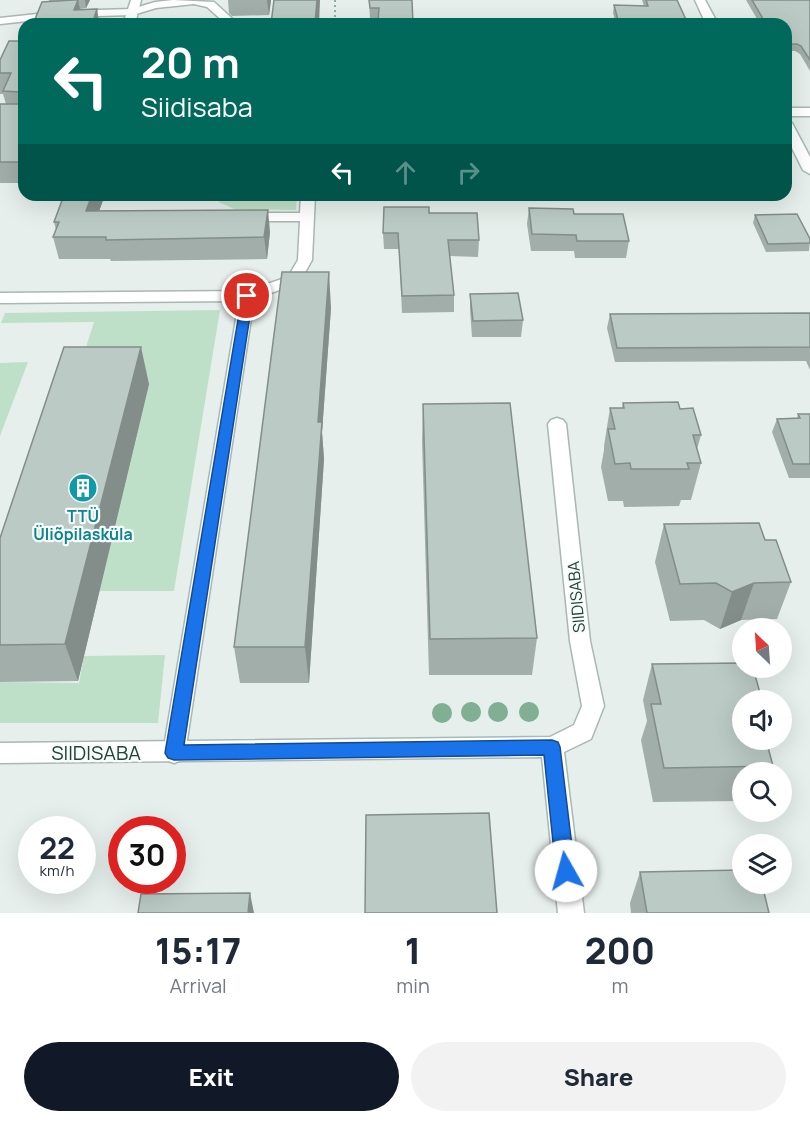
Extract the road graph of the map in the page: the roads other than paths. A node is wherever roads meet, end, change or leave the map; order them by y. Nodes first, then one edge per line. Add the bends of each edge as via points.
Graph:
1 (136, 0) edge
2 (700, 0) edge
3 (212, 2) edge
4 (133, 12) junction
5 (28, 18) edge
6 (131, 18) edge
7 (227, 18) edge
8 (709, 18) edge
9 (18, 19) edge
10 (0, 21) edge
11 (792, 112) edge
12 (810, 112) edge
13 (792, 135) edge
14 (810, 170) edge
15 (308, 201) edge
16 (236, 217) edge
17 (307, 217) junction
18 (247, 296) junction
19 (0, 298) edge
20 (557, 424) dead end
21 (552, 747) junction
22 (0, 753) edge
23 (174, 753) junction
24 (571, 913) edge

1 - 4 street
2 - 8 street
3 - 4 street via 165,4
3 - 7 street
4 - 5 street
4 - 6 street
9 - 10 street
11 - 12 street
13 - 14 street
15 - 17 street
16 - 17 street
17 - 18 street via 305,260 294,280
18 - 19 street
18 - 23 street
20 - 21 street, SIIDISABA via 580,641 593,706 583,732
21 - 23 street, SIIDISABA
21 - 24 street
22 - 23 street, SIIDISABA

